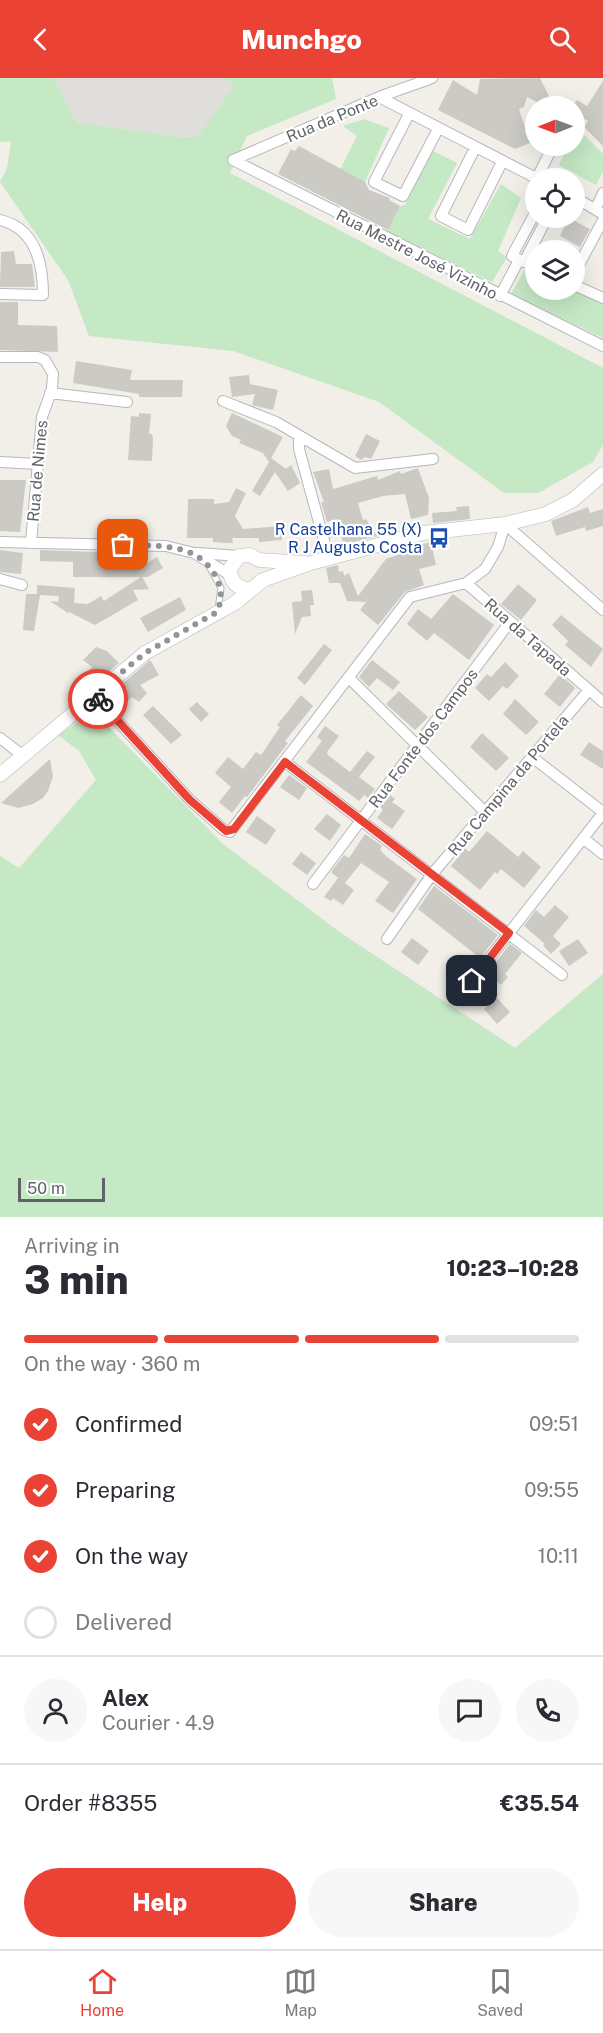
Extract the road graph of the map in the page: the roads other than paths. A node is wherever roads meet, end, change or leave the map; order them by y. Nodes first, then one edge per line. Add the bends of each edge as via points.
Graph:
1 (432, 78) edge
2 (379, 97) junction
3 (409, 114) junction
4 (438, 129) junction
5 (475, 148) junction
6 (233, 160) joint
7 (502, 162) junction
8 (525, 173) edge
9 (603, 193) edge
10 (585, 203) edge
11 (599, 211) edge
12 (0, 220) edge
13 (603, 220) edge
14 (527, 228) edge
15 (542, 228) edge
16 (585, 254) edge
17 (519, 260) junction
18 (585, 290) edge
19 (0, 294) edge
20 (501, 296) junction
21 (603, 298) edge
22 (603, 346) edge
23 (0, 357) edge
24 (50, 393) junction
25 (223, 400) dead end
26 (128, 402) dead end
27 (299, 436) junction
28 (433, 459) dead end
29 (0, 462) edge
30 (38, 464) junction
31 (603, 474) edge
32 (505, 524) junction
33 (0, 542) edge
34 (31, 543) junction
35 (194, 553) junction
36 (239, 556) junction
37 (329, 559) junction
38 (260, 560) junction
39 (310, 563) junction
40 (0, 579) edge
41 (233, 580) junction
42 (263, 580) junction
43 (466, 583) junction
44 (22, 585) dead end
45 (250, 589) junction
46 (603, 610) edge
47 (217, 612) junction
48 (510, 622) junction
49 (349, 678) junction
50 (589, 690) junction
51 (94, 695) junction
52 (603, 702) edge
53 (0, 738) edge
54 (417, 746) junction
55 (22, 755) junction
56 (532, 757) junction
57 (285, 762) junction
58 (0, 775) edge
59 (485, 812) junction
60 (603, 812) edge
61 (362, 820) junction
62 (583, 838) junction
63 (603, 854) edge
64 (433, 873) junction
65 (314, 884) dead end
66 (509, 933) junction
67 (387, 939) dead end
68 (562, 975) dead end
69 (459, 996) dead end

1 - 2 street, Rua da Ponte
2 - 3 street
2 - 6 street, Rua da Ponte
3 - 4 street
3 - 4 street via 374,182 403,196
4 - 5 street
5 - 7 street
5 - 7 street via 441,216 468,230
6 - 20 street, Rua Mestre José Vizinho
7 - 8 street
9 - 11 street
10 - 11 street
12 - 19 street via 16,226 35,248 43,272 43,295
13 - 16 street
14 - 17 street via 512,256
15 - 17 street via 524,262
17 - 20 street
18 - 21 street
20 - 22 street, Rua Mestre José Vizinho
23 - 24 street, Rua de Nimes via 45,360 53,378
24 - 26 street
24 - 30 street, Rua de Nimes via 42,417
25 - 27 street
27 - 28 street via 356,468
27 - 37 street
29 - 30 street
30 - 34 street, Rua de Nimes
31 - 32 street via 573,500 546,514
32 - 37 street via 423,533
32 - 43 street via 485,569
32 - 46 street
33 - 34 street
34 - 35 street via 166,546
35 - 36 street
35 - 41 street
35 - 47 lane via 210,566 218,580 221,595
36 - 38 street via 250,555
36 - 41 street via 232,564
37 - 39 street
38 - 39 street
38 - 42 street
39 - 42 street
40 - 44 street
41 - 45 street
41 - 47 street
42 - 45 street
43 - 48 street, Rua da Tapada
43 - 49 street via 410,597
45 - 47 street
47 - 51 street via 145,653
48 - 50 street, Rua da Tapada
48 - 54 street, Rua Fonte dos Campos
49 - 54 street
49 - 57 street
50 - 52 street, Rua da Tapada
50 - 56 street, Rua Campina da Portela
51 - 55 street
51 - 57 street via 190,800 229,832
53 - 55 street
54 - 59 street
54 - 61 street, Rua Fonte dos Campos
55 - 58 street
56 - 59 street, Rua Campina da Portela
56 - 60 street
57 - 61 street
59 - 64 street, Rua Campina da Portela
60 - 62 street
61 - 64 street
61 - 65 street, Rua Fonte dos Campos
62 - 63 street
62 - 66 street
64 - 66 street
64 - 67 street, Rua Campina da Portela
66 - 68 street
66 - 69 street

